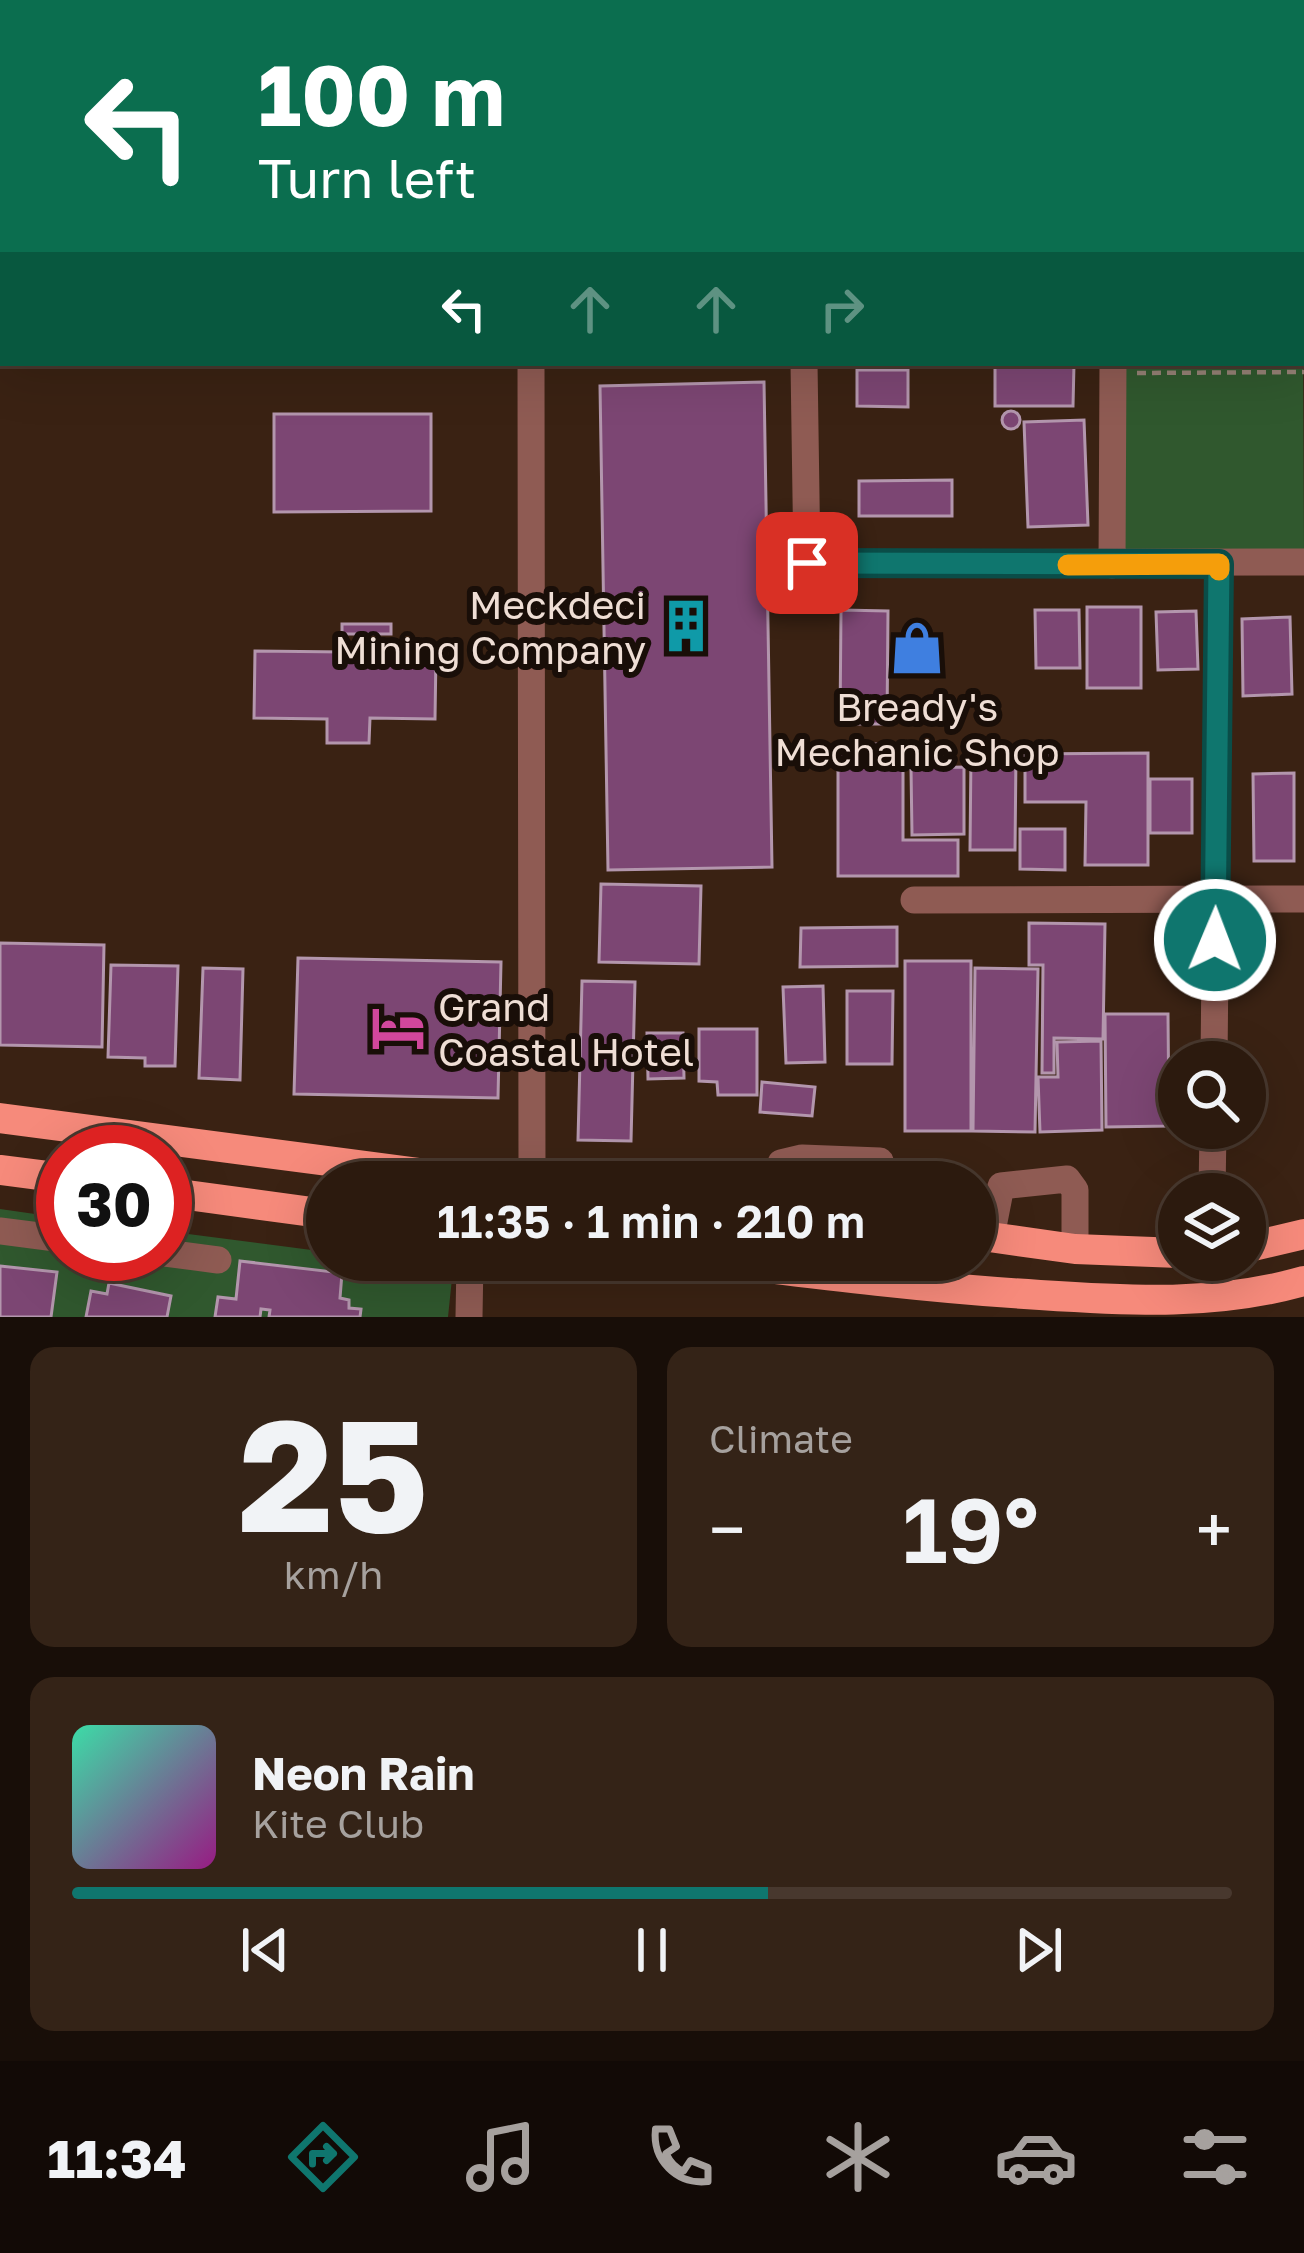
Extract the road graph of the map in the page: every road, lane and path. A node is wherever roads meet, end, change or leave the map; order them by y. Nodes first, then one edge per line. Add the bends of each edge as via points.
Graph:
1 (531, 366) edge
2 (805, 366) edge
3 (1113, 366) edge
4 (1137, 366) edge
5 (1304, 372) edge
6 (1304, 562) edge
7 (1219, 564) junction
8 (1112, 565) junction
9 (1216, 899) junction
10 (1304, 899) edge
11 (914, 900) dead end
12 (1214, 1041) edge
13 (0, 1118) edge
14 (322, 1161) edge
15 (532, 1161) edge
16 (789, 1161) edge
17 (880, 1161) edge
18 (0, 1170) edge
19 (36, 1175) edge
20 (192, 1196) edge
21 (996, 1200) edge
22 (306, 1211) edge
23 (0, 1231) edge
24 (1304, 1234) edge
25 (36, 1236) edge
26 (996, 1238) edge
27 (1266, 1243) edge
28 (1076, 1249) junction
29 (1158, 1252) edge
30 (192, 1257) edge
31 (218, 1260) dead end
32 (470, 1281) edge
33 (869, 1281) edge
34 (1304, 1281) edge
35 (1211, 1309) edge
36 (469, 1317) edge

1 - 15 street
2 - 8 street via 807,563
3 - 8 street
4 - 5 path via 1137,374
6 - 7 street
7 - 8 street
7 - 9 street
9 - 10 street
9 - 11 street
9 - 12 street
13 - 14 main road
16 - 17 street
18 - 19 main road
20 - 22 main road
21 - 28 street via 1001,1186 1067,1179 1075,1190
23 - 25 street
24 - 27 main road
26 - 28 main road
28 - 29 main road
30 - 31 street
32 - 36 street
33 - 35 main road
34 - 35 main road

